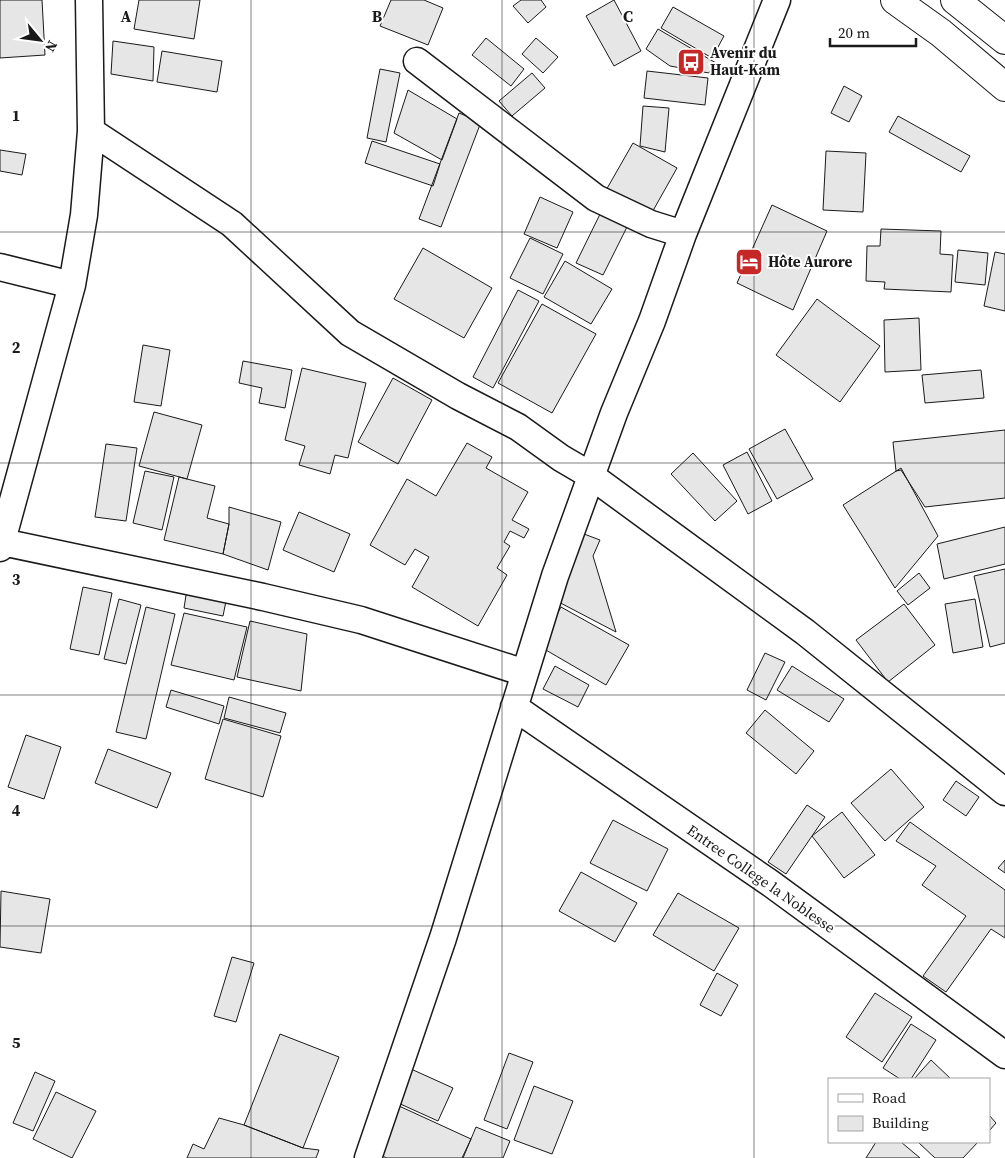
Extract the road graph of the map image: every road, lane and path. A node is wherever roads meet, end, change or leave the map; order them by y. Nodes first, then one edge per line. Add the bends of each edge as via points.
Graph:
1 (89, 0) edge
2 (777, 0) edge
3 (895, 0) edge
4 (955, 0) edge
5 (1005, 40) edge
6 (416, 61) dead end
7 (1005, 87) edge
8 (91, 131) junction
9 (683, 234) junction
10 (0, 267) edge
11 (72, 285) junction
12 (590, 475) junction
13 (1, 545) edge
14 (525, 673) junction
15 (514, 707) junction
16 (1005, 792) edge
17 (1005, 1055) edge
18 (368, 1158) edge

1 - 8 street
2 - 9 street
3 - 7 highway via 941,33
4 - 5 highway
6 - 9 street via 596,198 651,224
8 - 11 street via 84,215
8 - 12 street via 232,224 350,333 518,427
9 - 12 street
10 - 11 street
11 - 13 street
12 - 14 street
12 - 16 street via 805,632
13 - 14 street via 263,597 361,620
14 - 15 street
15 - 17 street, Entree College la Noblesse via 770,883
15 - 18 street via 443,938

